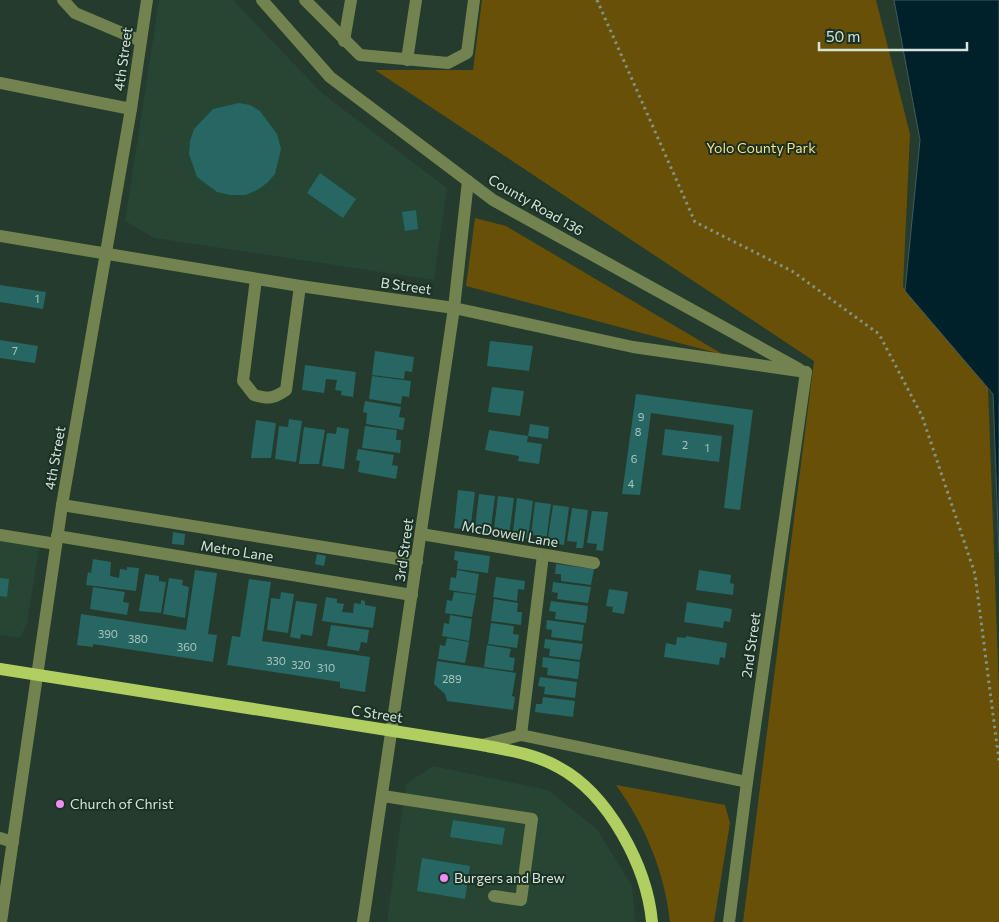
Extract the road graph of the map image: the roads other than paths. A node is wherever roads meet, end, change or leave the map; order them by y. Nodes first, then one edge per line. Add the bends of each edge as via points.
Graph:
1 (63, 0) edge
2 (147, 0) edge
3 (262, 0) edge
4 (305, 0) edge
5 (351, 0) edge
6 (416, 0) edge
7 (474, 0) edge
8 (141, 41) junction
9 (344, 41) junction
10 (407, 60) junction
11 (0, 83) edge
12 (131, 109) junction
13 (468, 181) junction
14 (0, 236) edge
15 (105, 252) junction
16 (256, 278) junction
17 (300, 286) junction
18 (454, 308) junction
19 (806, 372) junction
20 (62, 505) junction
21 (421, 534) junction
22 (0, 535) edge
23 (56, 540) junction
24 (543, 555) junction
25 (417, 562) junction
26 (594, 563) dead end
27 (412, 595) junction
28 (0, 669) edge
29 (36, 675) junction
30 (392, 732) junction
31 (520, 735) junction
32 (482, 744) junction
33 (747, 782) junction
34 (383, 796) junction
35 (0, 838) edge
36 (13, 842) junction
37 (494, 896) dead end
38 (652, 920) edge
39 (1, 922) edge
40 (363, 922) edge
41 (729, 922) edge

1 - 8 street via 75,13
2 - 8 street, 4th Street
3 - 13 street, County Road 136 via 330,76
4 - 9 street
5 - 9 street
6 - 10 street
7 - 10 street via 467,53 448,63
8 - 12 street, 4th Street
9 - 10 street via 360,55
11 - 12 street
12 - 15 street, 4th Street
13 - 18 street, 3rd Street
13 - 19 street, County Road 136 via 493,200
14 - 15 street, B Street
15 - 16 street, B Street
15 - 20 street, 4th Street
16 - 17 street, B Street
16 - 17 street via 244,381 254,395 269,399 286,390
17 - 18 street, B Street
18 - 19 street, B Street via 633,348
18 - 21 street, 3rd Street
19 - 33 street, 2nd Street
20 - 23 street, 4th Street
20 - 25 street, Metro Lane
21 - 24 street, McDowell Lane
21 - 25 street, 3rd Street
22 - 23 street, Metro Lane
23 - 27 street, Metro Lane
23 - 29 street, 4th Street
24 - 26 street, McDowell Lane
24 - 31 street
25 - 27 street, 3rd Street
27 - 30 street, 3rd Street
28 - 29 main road, C Street
29 - 30 main road, C Street
29 - 36 street, 4th Street
30 - 32 main road, C Street
30 - 34 street, 3rd Street
31 - 32 street, C Street
31 - 33 street, C Street
32 - 38 main road via 557,766 591,794 614,821 633,855 647,893
33 - 41 street, 2nd Street
34 - 37 street via 532,819 521,900
34 - 40 street, 3rd Street
35 - 36 street
36 - 39 street, 4th Street

